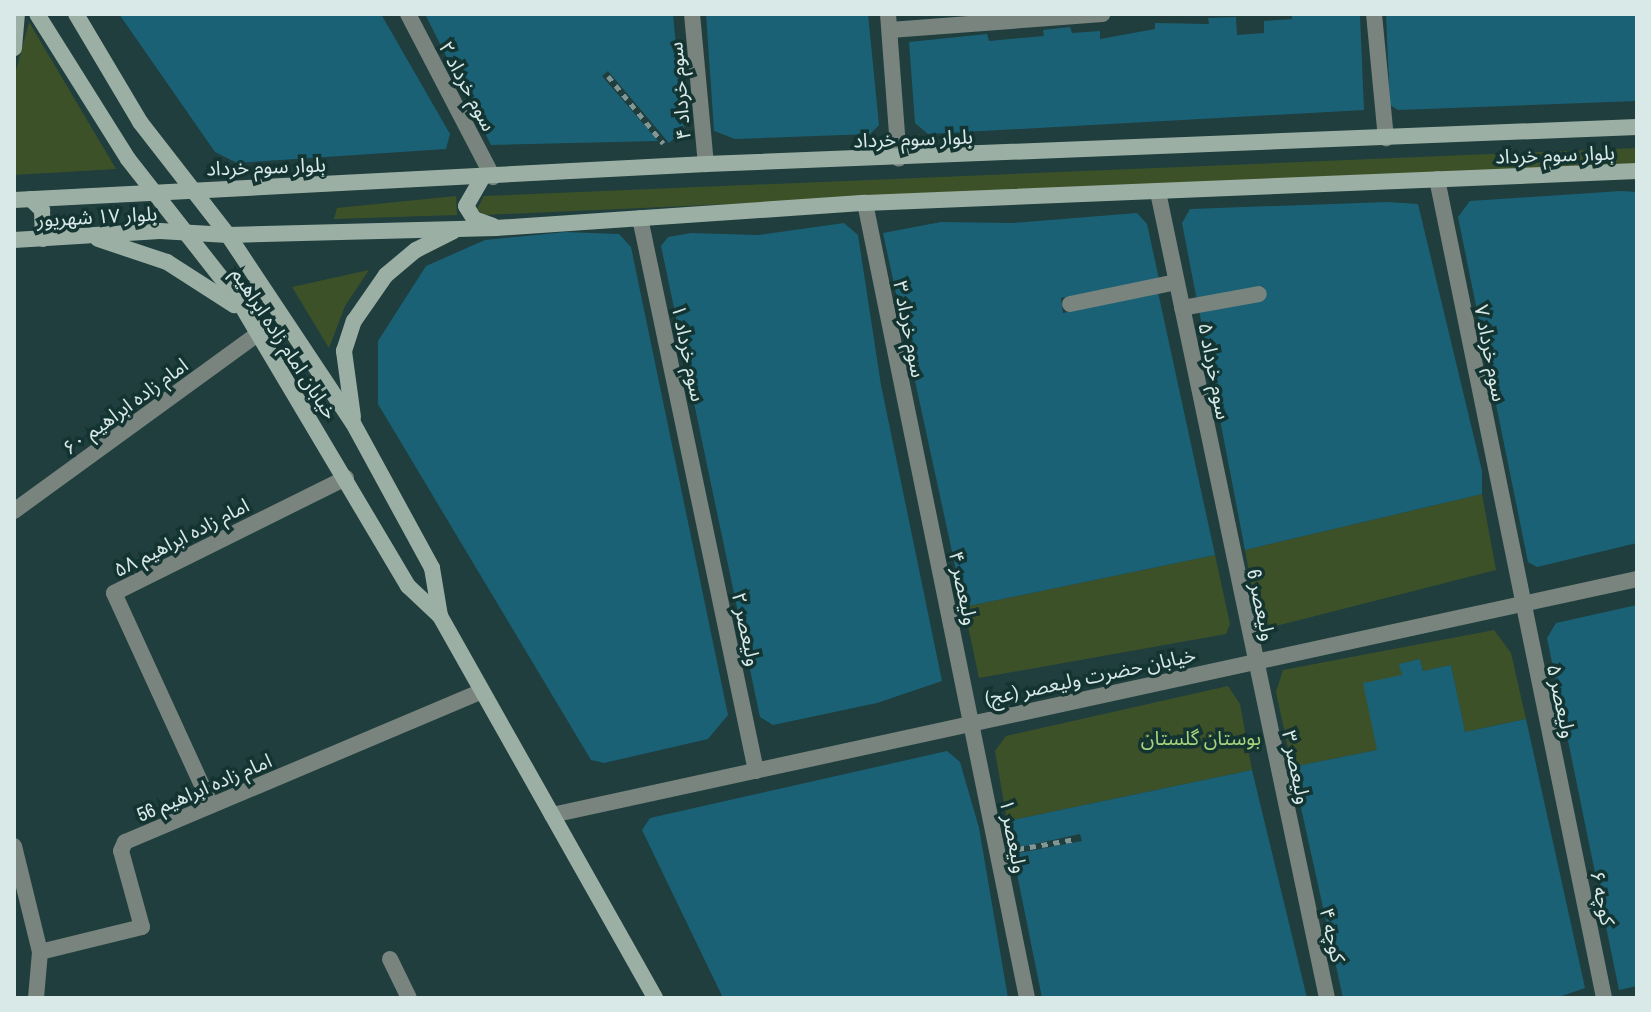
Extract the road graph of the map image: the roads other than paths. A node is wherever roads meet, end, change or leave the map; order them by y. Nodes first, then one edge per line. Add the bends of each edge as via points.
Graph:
1 (17, 14) edge
2 (37, 14) edge
3 (76, 14) edge
4 (408, 14) edge
5 (692, 14) edge
6 (1102, 14) edge
7 (1374, 14) edge
8 (889, 22) edge
9 (14, 48) edge
10 (1637, 127) edge
11 (1386, 138) junction
12 (899, 159) junction
13 (706, 164) junction
14 (1637, 171) edge
15 (487, 179) junction
16 (1437, 179) junction
17 (192, 189) junction
18 (153, 191) junction
19 (1158, 192) junction
20 (22, 200) edge
21 (865, 203) junction
22 (640, 218) junction
23 (496, 228) junction
24 (458, 229) junction
25 (182, 233) junction
26 (85, 235) junction
27 (228, 235) junction
28 (43, 239) junction
29 (14, 240) edge
30 (1176, 282) junction
31 (1259, 294) dead end
32 (1070, 304) dead end
33 (1182, 308) junction
34 (256, 327) junction
35 (353, 423) junction
36 (917, 463) joint
37 (346, 478) junction
38 (698, 496) joint
39 (14, 511) edge
40 (1232, 557) joint
41 (1637, 579) edge
42 (1522, 603) junction
43 (440, 616) junction
44 (1254, 662) junction
45 (480, 692) junction
46 (971, 721) junction
47 (756, 771) junction
48 (211, 805) junction
49 (1564, 807) joint
50 (552, 815) junction
51 (14, 846) edge
52 (1300, 880) joint
53 (40, 952) junction
54 (390, 959) dead end
55 (36, 998) edge
56 (409, 998) edge
57 (655, 998) edge
58 (1027, 998) edge
59 (1327, 998) edge
60 (1604, 998) edge

1 - 9 main road
2 - 18 main road, خیابان امام زاده ابراهیم
3 - 17 main road, خیابان امام زاده ابراهیم via 140,122
4 - 15 street, سوم خرداد ۲
5 - 13 street, سوم خرداد ۴
6 - 8 street
7 - 11 street
8 - 12 street
10 - 11 main road, بلوار سوم خرداد
11 - 12 main road, بلوار سوم خرداد
12 - 13 main road, بلوار سوم خرداد
13 - 15 main road, بلوار سوم خرداد
14 - 16 main road, بلوار سوم خرداد
15 - 17 main road, بلوار سوم خرداد
15 - 23 main road via 466,206 474,219
16 - 19 main road, بلوار سوم خرداد
16 - 42 street, سوم خرداد ۷
17 - 18 main road, بلوار سوم خرداد
17 - 27 main road, خیابان امام زاده ابراهیم
18 - 20 main road, بلوار ۱۷ شهریور
18 - 25 main road, خیابان امام زاده ابراهیم
19 - 21 main road, بلوار سوم خرداد
19 - 30 street, سوم خرداد ۵
20 - 28 main road via 42,210
21 - 22 main road, بلوار سوم خرداد
21 - 36 street, سوم خرداد ۳
22 - 23 main road, بلوار سوم خرداد
22 - 38 street, سوم خرداد ۱
23 - 24 main road, بلوار سوم خرداد
24 - 27 main road, بلوار سوم خرداد
24 - 35 main road via 416,250 386,275 354,321 344,351
25 - 26 main road, بلوار ۱۷ شهریور
25 - 27 main road, بلوار ۱۷ شهریور
25 - 34 main road, خیابان امام زاده ابراهیم
26 - 28 main road, بلوار ۱۷ شهریور
26 - 34 main road via 167,262 227,299
27 - 35 main road, خیابان امام زاده ابراهیم
28 - 29 main road, بلوار ۱۷ شهریور
30 - 32 street
30 - 33 street, سوم خرداد ۵
31 - 33 street
33 - 40 street, سوم خرداد ۵
34 - 37 main road, خیابان امام زاده ابراهیم
34 - 39 street, امام زاده ابراهیم ۶۰
35 - 43 main road, خیابان امام زاده ابراهیم via 432,568
36 - 46 street, ولیعصر ۴
37 - 43 main road, خیابان امام زاده ابراهیم via 408,586
37 - 48 street, امام زاده ابراهیم ۵۸ via 114,593
38 - 47 street, ولیعصر ۲
40 - 44 street, ولیعصر 6
41 - 42 street, خیابان حضرت ولیعصر (عج)
42 - 44 street, خیابان حضرت ولیعصر (عج)
42 - 49 street, ولیعصر ۵
43 - 45 main road, خیابان امام زاده ابراهیم
44 - 46 street, خیابان حضرت ولیعصر (عج)
44 - 52 street, ولیعصر ۳
45 - 48 street, امام زاده ابراهیم 56
45 - 50 main road, خیابان امام زاده ابراهیم
46 - 47 street, خیابان حضرت ولیعصر (عج)
46 - 58 street, ولیعصر ۱
47 - 50 street, خیابان حضرت ولیعصر (عج)
48 - 53 street, امام زاده ابراهیم 56 via 120,846 142,927
49 - 60 street, کوچه ۶
50 - 57 main road, خیابان امام زاده ابراهیم
51 - 53 street
52 - 59 street, کوچه ۴
53 - 55 street
54 - 56 street

